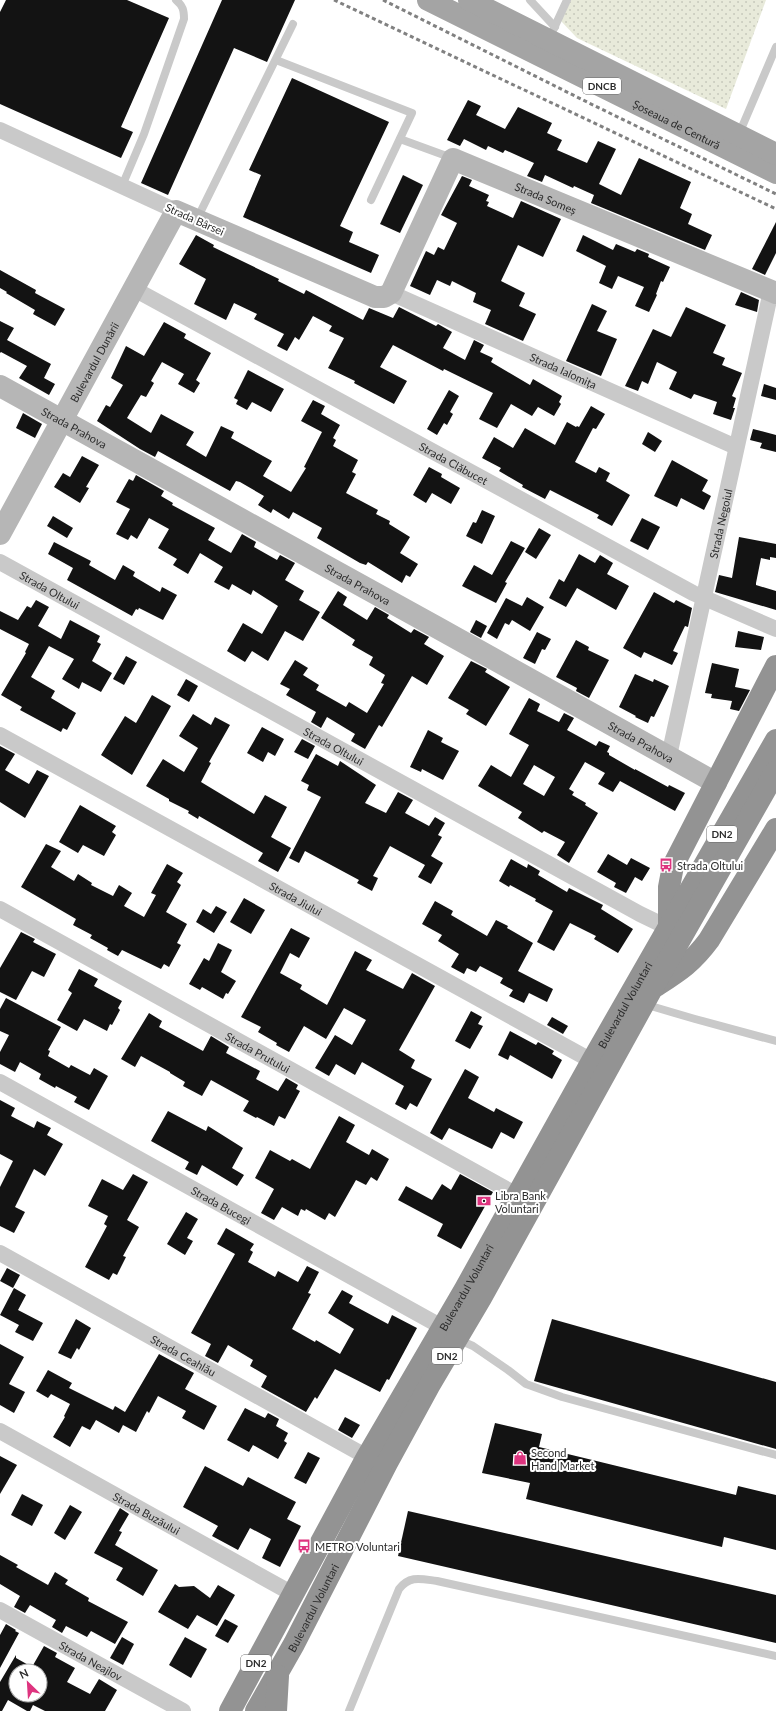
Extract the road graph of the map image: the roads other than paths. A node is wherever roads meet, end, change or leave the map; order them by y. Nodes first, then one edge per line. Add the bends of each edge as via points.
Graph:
1 (176, 0) edge
2 (428, 0) edge
3 (469, 0) edge
4 (530, 0) edge
5 (567, 0) edge
6 (293, 24) dead end
7 (552, 34) junction
8 (776, 47) edge
9 (276, 60) junction
10 (0, 130) edge
11 (738, 135) junction
12 (400, 139) junction
13 (776, 154) edge
14 (453, 158) junction
15 (776, 173) edge
16 (122, 186) junction
17 (371, 200) dead end
18 (176, 211) junction
19 (196, 220) junction
20 (134, 289) junction
21 (773, 292) edge
22 (391, 293) junction
23 (0, 386) edge
24 (62, 421) junction
25 (736, 447) junction
26 (0, 534) edge
27 (0, 562) edge
28 (704, 598) junction
29 (776, 629) edge
30 (776, 666) edge
31 (0, 735) edge
32 (776, 740) edge
33 (669, 756) junction
34 (776, 771) edge
35 (716, 782) junction
36 (776, 829) edge
37 (0, 909) edge
38 (676, 932) junction
39 (649, 996) junction
40 (776, 1041) edge
41 (592, 1061) junction
42 (0, 1082) edge
43 (517, 1195) junction
44 (0, 1253) edge
45 (449, 1333) junction
46 (0, 1431) edge
47 (776, 1455) edge
48 (367, 1457) junction
49 (293, 1594) junction
50 (0, 1610) edge
51 (776, 1656) edge
52 (278, 1673) junction
53 (183, 1711) edge
54 (230, 1711) edge
55 (256, 1711) edge
56 (276, 1711) edge
57 (349, 1711) edge

1 - 16 lane via 184,10 184,19 144,134
2 - 15 main road, Șoseaua de Centură / DNCB
3 - 7 main road, Șoseaua de Centură / DNCB
4 - 7 lane
5 - 7 lane
6 - 9 lane
7 - 11 main road, Șoseaua de Centură / DNCB
8 - 11 lane
9 - 12 lane via 412,113
9 - 19 lane
10 - 16 street, Strada Bârsei
11 - 13 main road, Șoseaua de Centură / DNCB
12 - 14 lane
12 - 17 lane
14 - 21 street, Strada Someș
14 - 22 street
16 - 18 street, Strada Bârsei
18 - 19 street, Strada Bârsei
18 - 20 street, Bulevardul Dunării
19 - 22 street, Strada Bârsei via 375,296 384,297
20 - 24 street, Bulevardul Dunării
20 - 28 street, Strada Clăbucet
21 - 25 street, Strada Negoiul
22 - 25 street, Strada Ialomița
23 - 24 street, Strada Prahova
24 - 26 street, Bulevardul Dunării
24 - 33 street, Strada Prahova
25 - 28 street, Strada Negoiul
27 - 38 street, Strada Oltului
28 - 29 street, Strada Clăbucet
28 - 33 street, Strada Negoiul
30 - 35 highway
31 - 41 street, Strada Jiului
32 - 38 highway, DN2
33 - 35 street, Strada Prahova
34 - 38 highway, DN2
35 - 38 highway via 673,866 669,887
36 - 39 highway via 697,957
37 - 43 street, Strada Prutului
38 - 39 highway, Bulevardul Voluntari / DN2
38 - 41 highway, Bulevardul Voluntari / DN2
39 - 40 lane via 695,1019
39 - 45 highway, Bulevardul Voluntari / DN2
41 - 43 highway, Bulevardul Voluntari / DN2
42 - 45 street, Strada Bucegi
43 - 45 highway, Bulevardul Voluntari / DN2
44 - 48 street, Strada Ceahlău
45 - 47 lane via 526,1384 562,1397
45 - 48 highway, Bulevardul Voluntari / DN2
45 - 52 highway, Bulevardul Voluntari / DN2 via 387,1463
46 - 49 street, Strada Buzăului
48 - 49 highway, Bulevardul Voluntari / DN2
49 - 54 highway, Bulevardul Voluntari / DN2
50 - 53 street, Strada Neajlov
51 - 57 lane via 417,1578 404,1582 399,1589
52 - 55 highway, Bulevardul Voluntari / DN2
52 - 56 highway

